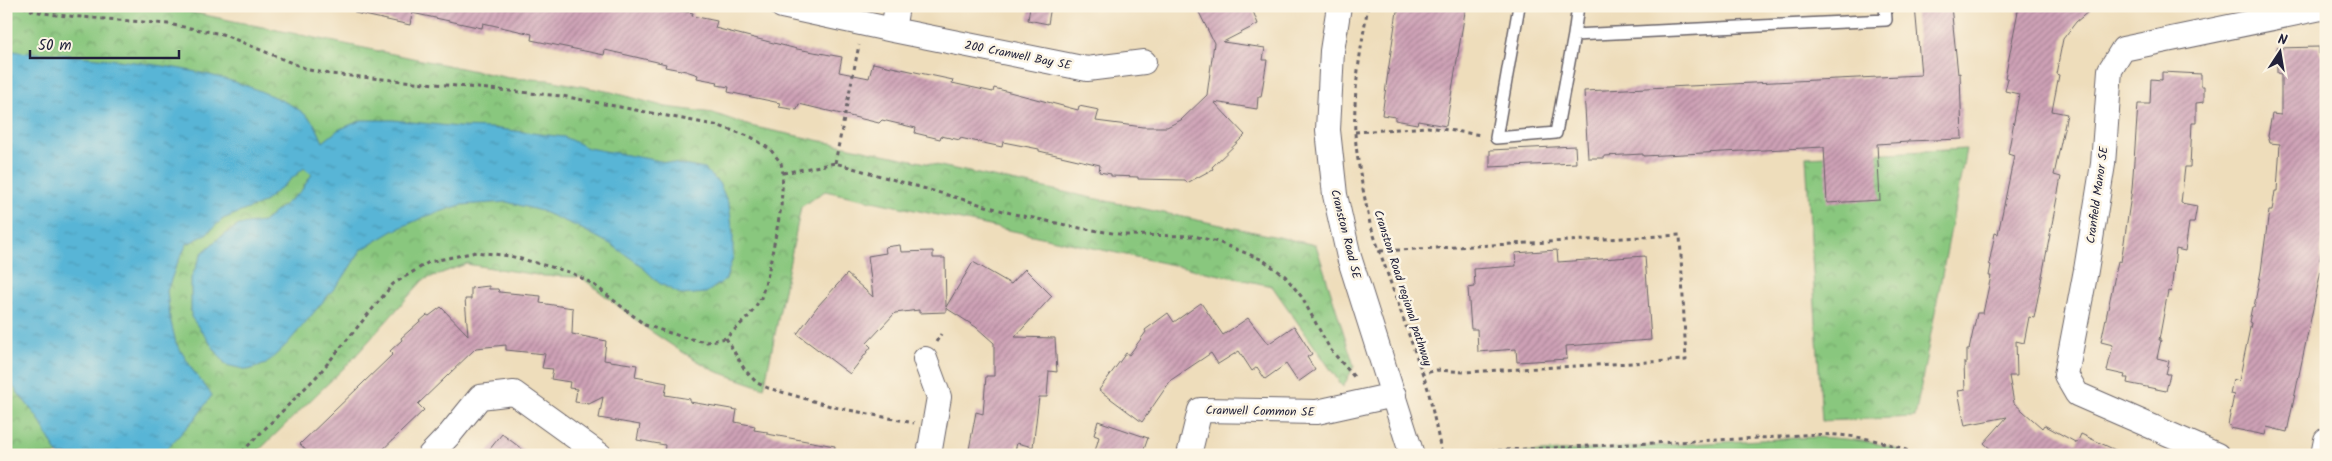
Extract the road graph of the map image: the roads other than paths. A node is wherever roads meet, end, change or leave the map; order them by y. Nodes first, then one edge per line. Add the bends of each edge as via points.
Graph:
1 (782, 6) edge
2 (898, 6) edge
3 (1339, 6) edge
4 (1519, 6) edge
5 (1578, 6) edge
6 (1885, 6) edge
7 (2326, 7) edge
8 (893, 30) junction
9 (1574, 35) junction
10 (1144, 62) dead end
11 (925, 359) dead end
12 (1394, 395) junction
13 (2326, 440) edge
14 (430, 455) edge
15 (600, 455) edge
16 (929, 455) edge
17 (1190, 455) edge
18 (1412, 455) edge
19 (2218, 455) edge
20 (2322, 455) edge

1 - 8 street, 200 Cranwell Bay SE
2 - 8 street
3 - 12 street, Cranston Road SE via 1332,51 1328,130 1335,195 1349,256
4 - 9 lane via 1496,138 1556,133
5 - 9 lane
6 - 9 lane via 1886,20
7 - 19 street, Cranfield Manor SE via 2123,49 2110,70 2103,164 2066,375 2077,394
8 - 10 street, 200 Cranwell Bay SE via 1087,69
11 - 16 street via 939,397
12 - 17 street, Cranwell Common SE via 1317,412 1200,410
12 - 18 street, Cranston Road SE
13 - 20 street
14 - 15 street via 480,397 514,393

